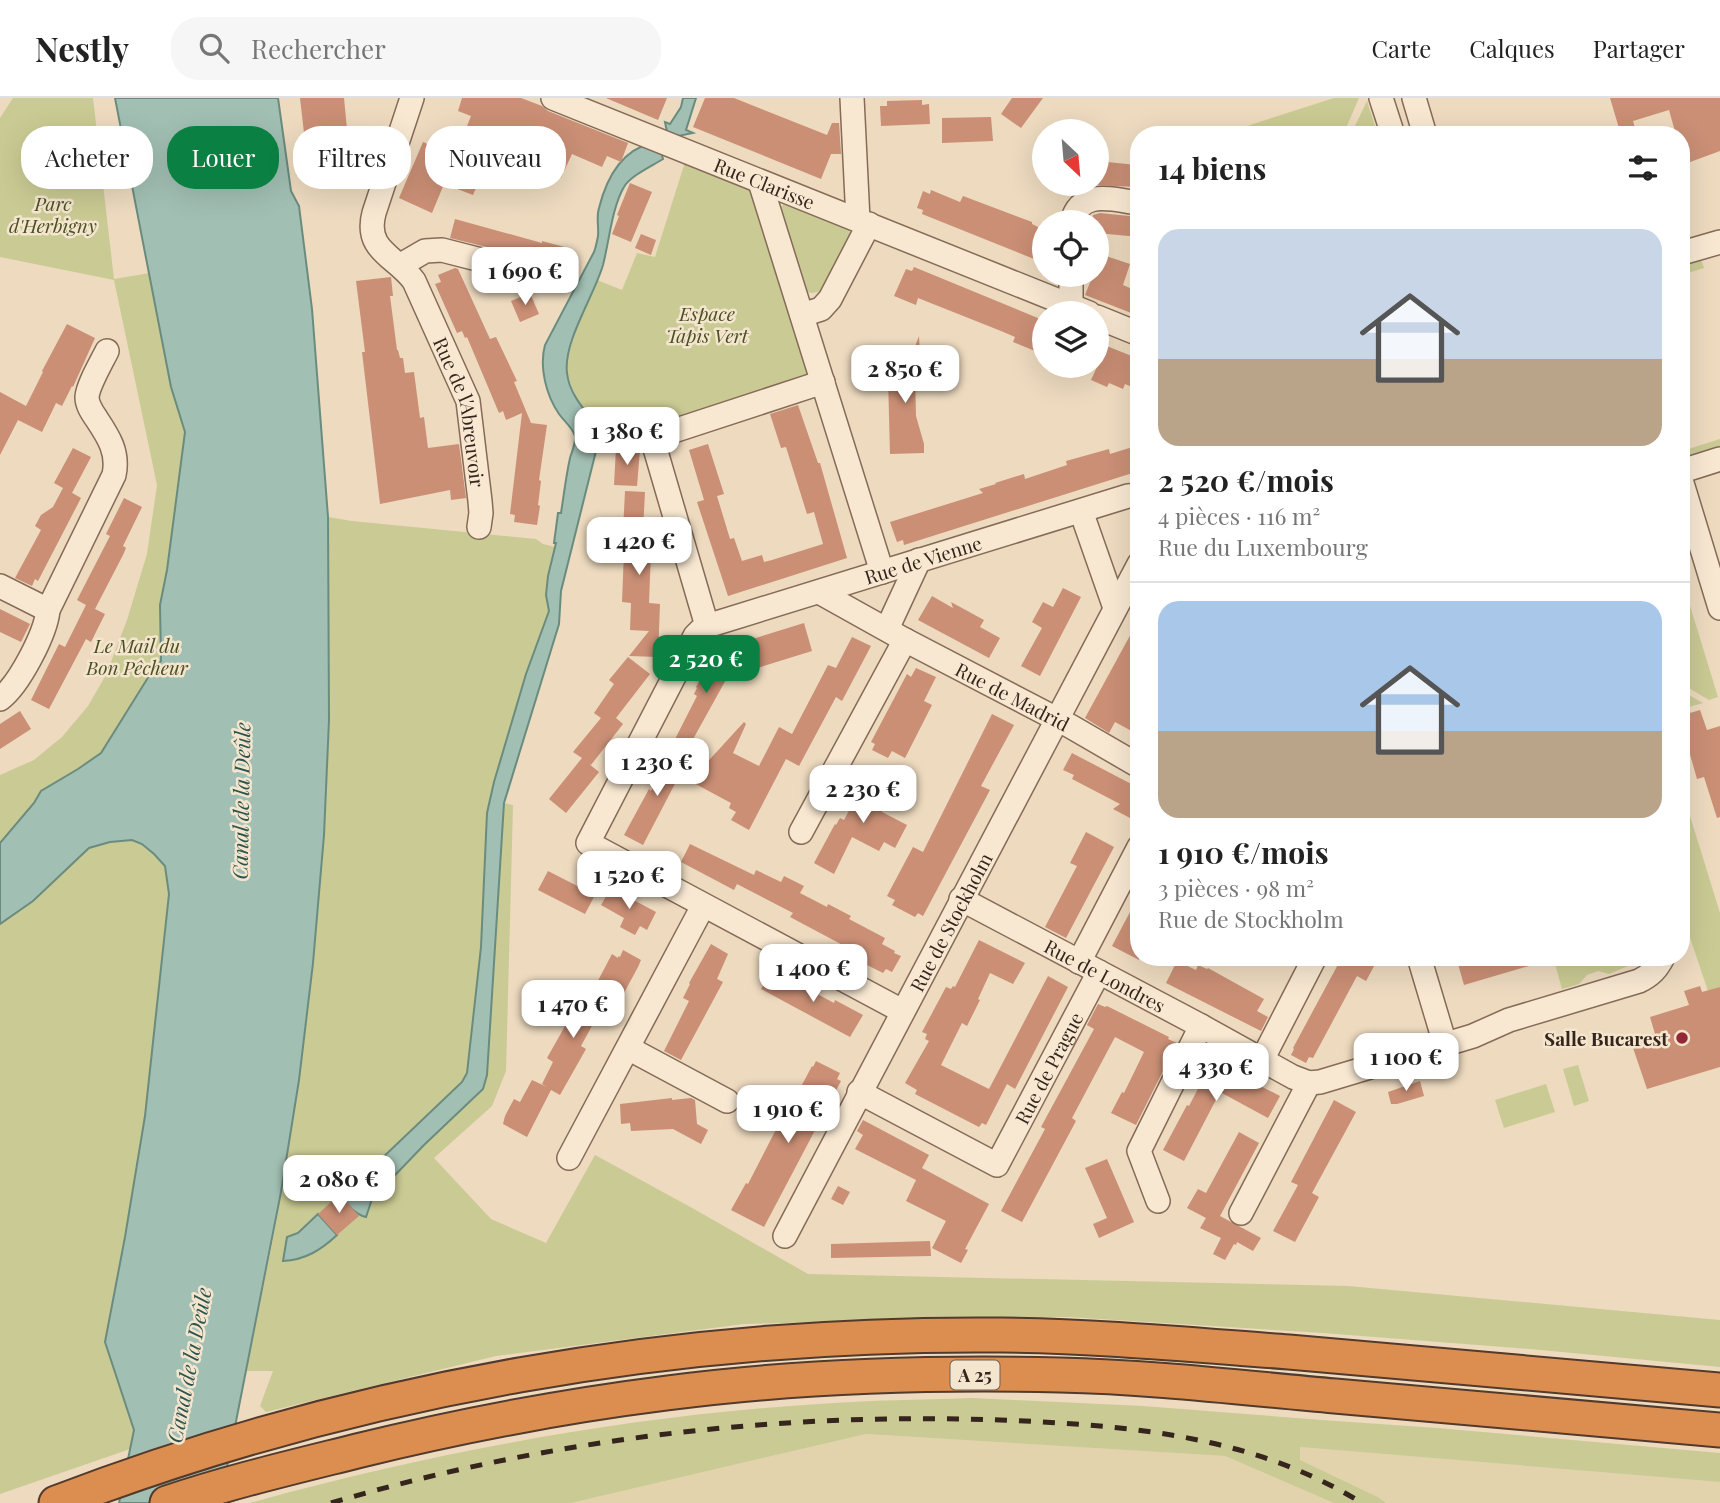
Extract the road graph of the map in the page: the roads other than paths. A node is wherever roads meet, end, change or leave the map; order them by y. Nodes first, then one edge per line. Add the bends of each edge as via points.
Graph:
1 (412, 98) edge
2 (553, 98) edge
3 (852, 98) edge
4 (1381, 98) edge
5 (1414, 98) edge
6 (1389, 126) edge
7 (1422, 126) edge
8 (760, 182) junction
9 (1130, 202) edge
10 (1076, 210) edge
11 (864, 222) junction
12 (1720, 242) edge
13 (1690, 251) edge
14 (401, 265) junction
15 (540, 275) dead end
16 (1058, 301) edge
17 (802, 315) junction
18 (1109, 322) edge
19 (1130, 330) edge
20 (107, 351) dead end
21 (823, 382) junction
22 (1720, 459) edge
23 (1690, 468) edge
24 (1130, 496) edge
25 (1690, 510) edge
26 (1080, 511) junction
27 (479, 527) dead end
28 (919, 560) junction
29 (882, 572) junction
30 (1130, 580) edge
31 (0, 586) edge
32 (819, 592) junction
33 (1115, 608) junction
34 (1720, 608) edge
35 (48, 610) junction
36 (707, 626) junction
37 (896, 634) junction
38 (0, 699) edge
39 (1057, 719) junction
40 (1130, 761) edge
41 (801, 832) dead end
42 (1130, 869) edge
43 (961, 899) junction
44 (703, 906) junction
45 (1310, 966) edge
46 (1422, 966) edge
47 (1658, 966) edge
48 (1089, 967) junction
49 (902, 1012) junction
50 (1201, 1026) junction
51 (1445, 1044) junction
52 (628, 1048) junction
53 (1262, 1060) junction
54 (1309, 1083) junction
55 (859, 1092) junction
56 (726, 1101) dead end
57 (569, 1158) dead end
58 (1158, 1201) dead end
59 (1241, 1213) dead end
60 (785, 1236) dead end
61 (1720, 1390) edge
62 (1720, 1430) edge
63 (56, 1503) edge
64 (167, 1503) edge

1 - 14 street, Rue de l'Abreuvoir via 371,230 379,247
2 - 8 street, Rue Clarisse
3 - 11 street
4 - 6 street
5 - 7 street
8 - 11 street, Rue Clarisse
8 - 17 street
9 - 10 street via 1085,201
11 - 16 street, Rue Clarisse
11 - 17 street via 830,299 821,309
12 - 13 street
14 - 15 street via 425,251 442,250
14 - 27 street, Rue de l'Abreuvoir via 421,295 468,401
17 - 21 street
18 - 19 street
20 - 35 street via 88,397 115,455 114,475
21 - 29 street
21 - 36 street via 652,438
22 - 23 street
24 - 26 street, Rue de Vienne
25 - 34 street
26 - 28 street, Rue de Vienne
26 - 33 street
28 - 29 street, Rue de Vienne
28 - 37 street
29 - 32 street, Rue de Vienne
30 - 33 street, Rue de Stockholm
31 - 35 street
32 - 36 street, Rue de Vienne
32 - 37 street, Rue de Madrid
33 - 39 street, Rue de Stockholm
35 - 38 street via 46,625 20,676
36 - 44 street via 695,636 588,844
37 - 39 street, Rue de Madrid
37 - 41 street
39 - 40 street, Rue de Madrid
39 - 43 street, Rue de Stockholm
42 - 48 street, Rue de Prague
43 - 48 street, Rue de Londres
43 - 49 street, Rue de Stockholm
44 - 49 street
44 - 52 street
45 - 53 street
46 - 51 street
47 - 51 street via 1639,981
48 - 50 street, Rue de Londres
48 - 55 street, Rue de Prague via 997,1165
49 - 55 street, Rue de Stockholm
50 - 53 street, Rue de Londres
50 - 58 street via 1139,1151
51 - 54 street
52 - 56 street
52 - 57 street
53 - 54 street, Rue de Londres
54 - 59 street
55 - 60 street, Rue de Stockholm
61 - 63 highway, A 25 via 1151,1341 999,1335 856,1338 583,1364 430,1393 247,1438
62 - 64 highway, A 25 via 1148,1380 1065,1375 904,1376 756,1384 592,1404 458,1428 237,1481

